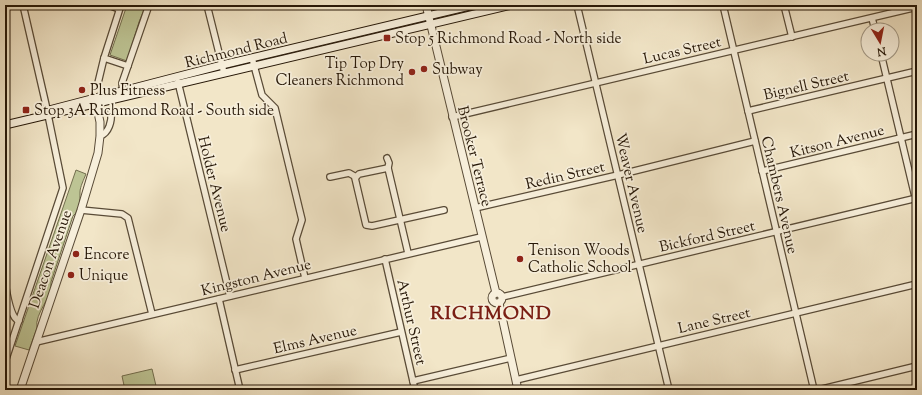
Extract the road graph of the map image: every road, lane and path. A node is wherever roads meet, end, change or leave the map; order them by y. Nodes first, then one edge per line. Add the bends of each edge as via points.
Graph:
1 (23, 5) edge
2 (108, 5) edge
3 (149, 5) edge
4 (207, 5) edge
5 (426, 5) edge
6 (474, 5) edge
7 (512, 5) edge
8 (577, 5) edge
9 (722, 5) edge
10 (784, 5) edge
11 (120, 7) edge
12 (917, 7) edge
13 (428, 16) junction
14 (872, 18) junction
15 (873, 22) edge
16 (431, 25) junction
17 (792, 37) junction
18 (733, 51) junction
19 (104, 58) junction
20 (252, 58) junction
21 (883, 62) edge
22 (128, 66) junction
23 (222, 66) junction
24 (254, 67) junction
25 (917, 71) edge
26 (224, 73) junction
27 (887, 78) junction
28 (177, 81) junction
29 (595, 82) junction
30 (98, 83) dead end
31 (123, 94) junction
32 (95, 101) junction
33 (748, 111) junction
34 (111, 112) dead end
35 (47, 113) junction
36 (452, 117) junction
37 (5, 120) edge
38 (5, 125) edge
39 (917, 134) edge
40 (100, 136) junction
41 (901, 138) junction
42 (755, 141) junction
43 (387, 158) dead end
44 (388, 168) junction
45 (762, 171) junction
46 (618, 175) junction
47 (330, 177) dead end
48 (356, 177) junction
49 (916, 198) edge
50 (917, 205) edge
51 (475, 208) junction
52 (81, 210) junction
53 (444, 210) dead end
54 (400, 220) junction
55 (777, 232) junction
56 (481, 237) junction
57 (408, 253) junction
58 (385, 259) junction
59 (639, 264) junction
60 (305, 278) junction
61 (5, 284) edge
62 (917, 284) edge
63 (230, 296) junction
64 (499, 298) junction
65 (219, 299) junction
66 (796, 313) junction
67 (152, 314) junction
68 (19, 321) junction
69 (401, 332) junction
70 (36, 342) junction
71 (658, 346) junction
72 (511, 358) junction
73 (5, 362) edge
74 (917, 366) edge
75 (235, 370) junction
76 (516, 380) junction
77 (413, 381) junction
78 (20, 390) edge
79 (240, 390) edge
80 (415, 390) edge
81 (518, 390) edge
82 (669, 390) edge
83 (814, 390) edge
84 (818, 390) edge

1 - 35 street
2 - 11 street
3 - 22 street
4 - 23 street
5 - 13 main road, Brooker Terrace
6 - 13 main road, Richmond Road
7 - 16 main road, Richmond Road
8 - 29 street, Weaver Avenue
9 - 18 street, Chambers Avenue
10 - 17 street
11 - 19 street
12 - 14 street, Lucas Street
13 - 16 main road, Brooker Terrace
13 - 20 main road, Richmond Road
14 - 15 street
14 - 17 street, Lucas Street
16 - 24 main road, Richmond Road
16 - 36 main road, Brooker Terrace
17 - 18 street, Lucas Street
18 - 29 street, Lucas Street
18 - 33 street, Chambers Avenue
19 - 22 street
19 - 30 street
20 - 23 main road, Richmond Road
20 - 24 street
21 - 27 street
22 - 31 street via 122,82
23 - 26 street
23 - 28 main road, Richmond Road
24 - 26 main road, Richmond Road
24 - 60 street via 262,95 275,108 302,220 296,239
25 - 27 street, Bignell Street
26 - 28 main road, Richmond Road
27 - 33 street, Bignell Street
27 - 41 street
28 - 31 main road, Richmond Road
28 - 63 street, Holder Avenue
29 - 36 street, Lucas Street
29 - 46 street, Weaver Avenue
31 - 32 main road, Richmond Road
32 - 35 main road, Richmond Road
32 - 40 main road, Deacon Avenue
33 - 42 street, Chambers Avenue
34 - 40 street, Deacon Avenue via 112,118 106,133
35 - 37 main road, Richmond Road
35 - 38 main road, Richmond Road
35 - 68 street via 63,188
36 - 51 main road, Brooker Terrace
39 - 41 street, Kitson Avenue
40 - 52 main road, Deacon Avenue via 98,153
41 - 45 street, Kitson Avenue
41 - 49 street
42 - 45 street, Chambers Avenue
42 - 46 street, Redin Street
43 - 44 street
44 - 48 street
44 - 54 street
45 - 55 street, Chambers Avenue
46 - 51 street, Redin Street
46 - 59 street, Weaver Avenue
47 - 48 street via 349,173
48 - 54 street via 366,225
49 - 50 street
49 - 55 street, Bickford Street
51 - 56 main road, Brooker Terrace
52 - 67 street via 122,214 128,218
52 - 70 main road, Deacon Avenue
53 - 54 street
54 - 57 street
55 - 59 street, Bickford Street
55 - 66 street, Chambers Avenue
56 - 57 street, Kingston Avenue
56 - 64 main road, Brooker Terrace
57 - 58 street, Kingston Avenue
58 - 60 street, Kingston Avenue
58 - 69 street, Arthur Street
59 - 64 street, Bickford Street
59 - 71 street, Weaver Avenue
60 - 63 street, Kingston Avenue
61 - 68 street via 14,319
62 - 66 street, Lane Street
63 - 65 street, Kingston Avenue
64 - 72 main road, Brooker Terrace
65 - 67 street, Kingston Avenue
65 - 75 street
66 - 71 street, Lane Street
66 - 83 street, Chambers Avenue
67 - 70 street, Kingston Avenue
68 - 73 street
69 - 75 street, Elms Avenue
69 - 77 street, Arthur Street
70 - 78 main road, Deacon Avenue
71 - 76 street, Lane Street
71 - 82 street, Weaver Avenue
72 - 76 main road, Brooker Terrace
72 - 77 street
74 - 84 street
75 - 79 street
76 - 81 main road, Brooker Terrace
77 - 80 street, Arthur Street

